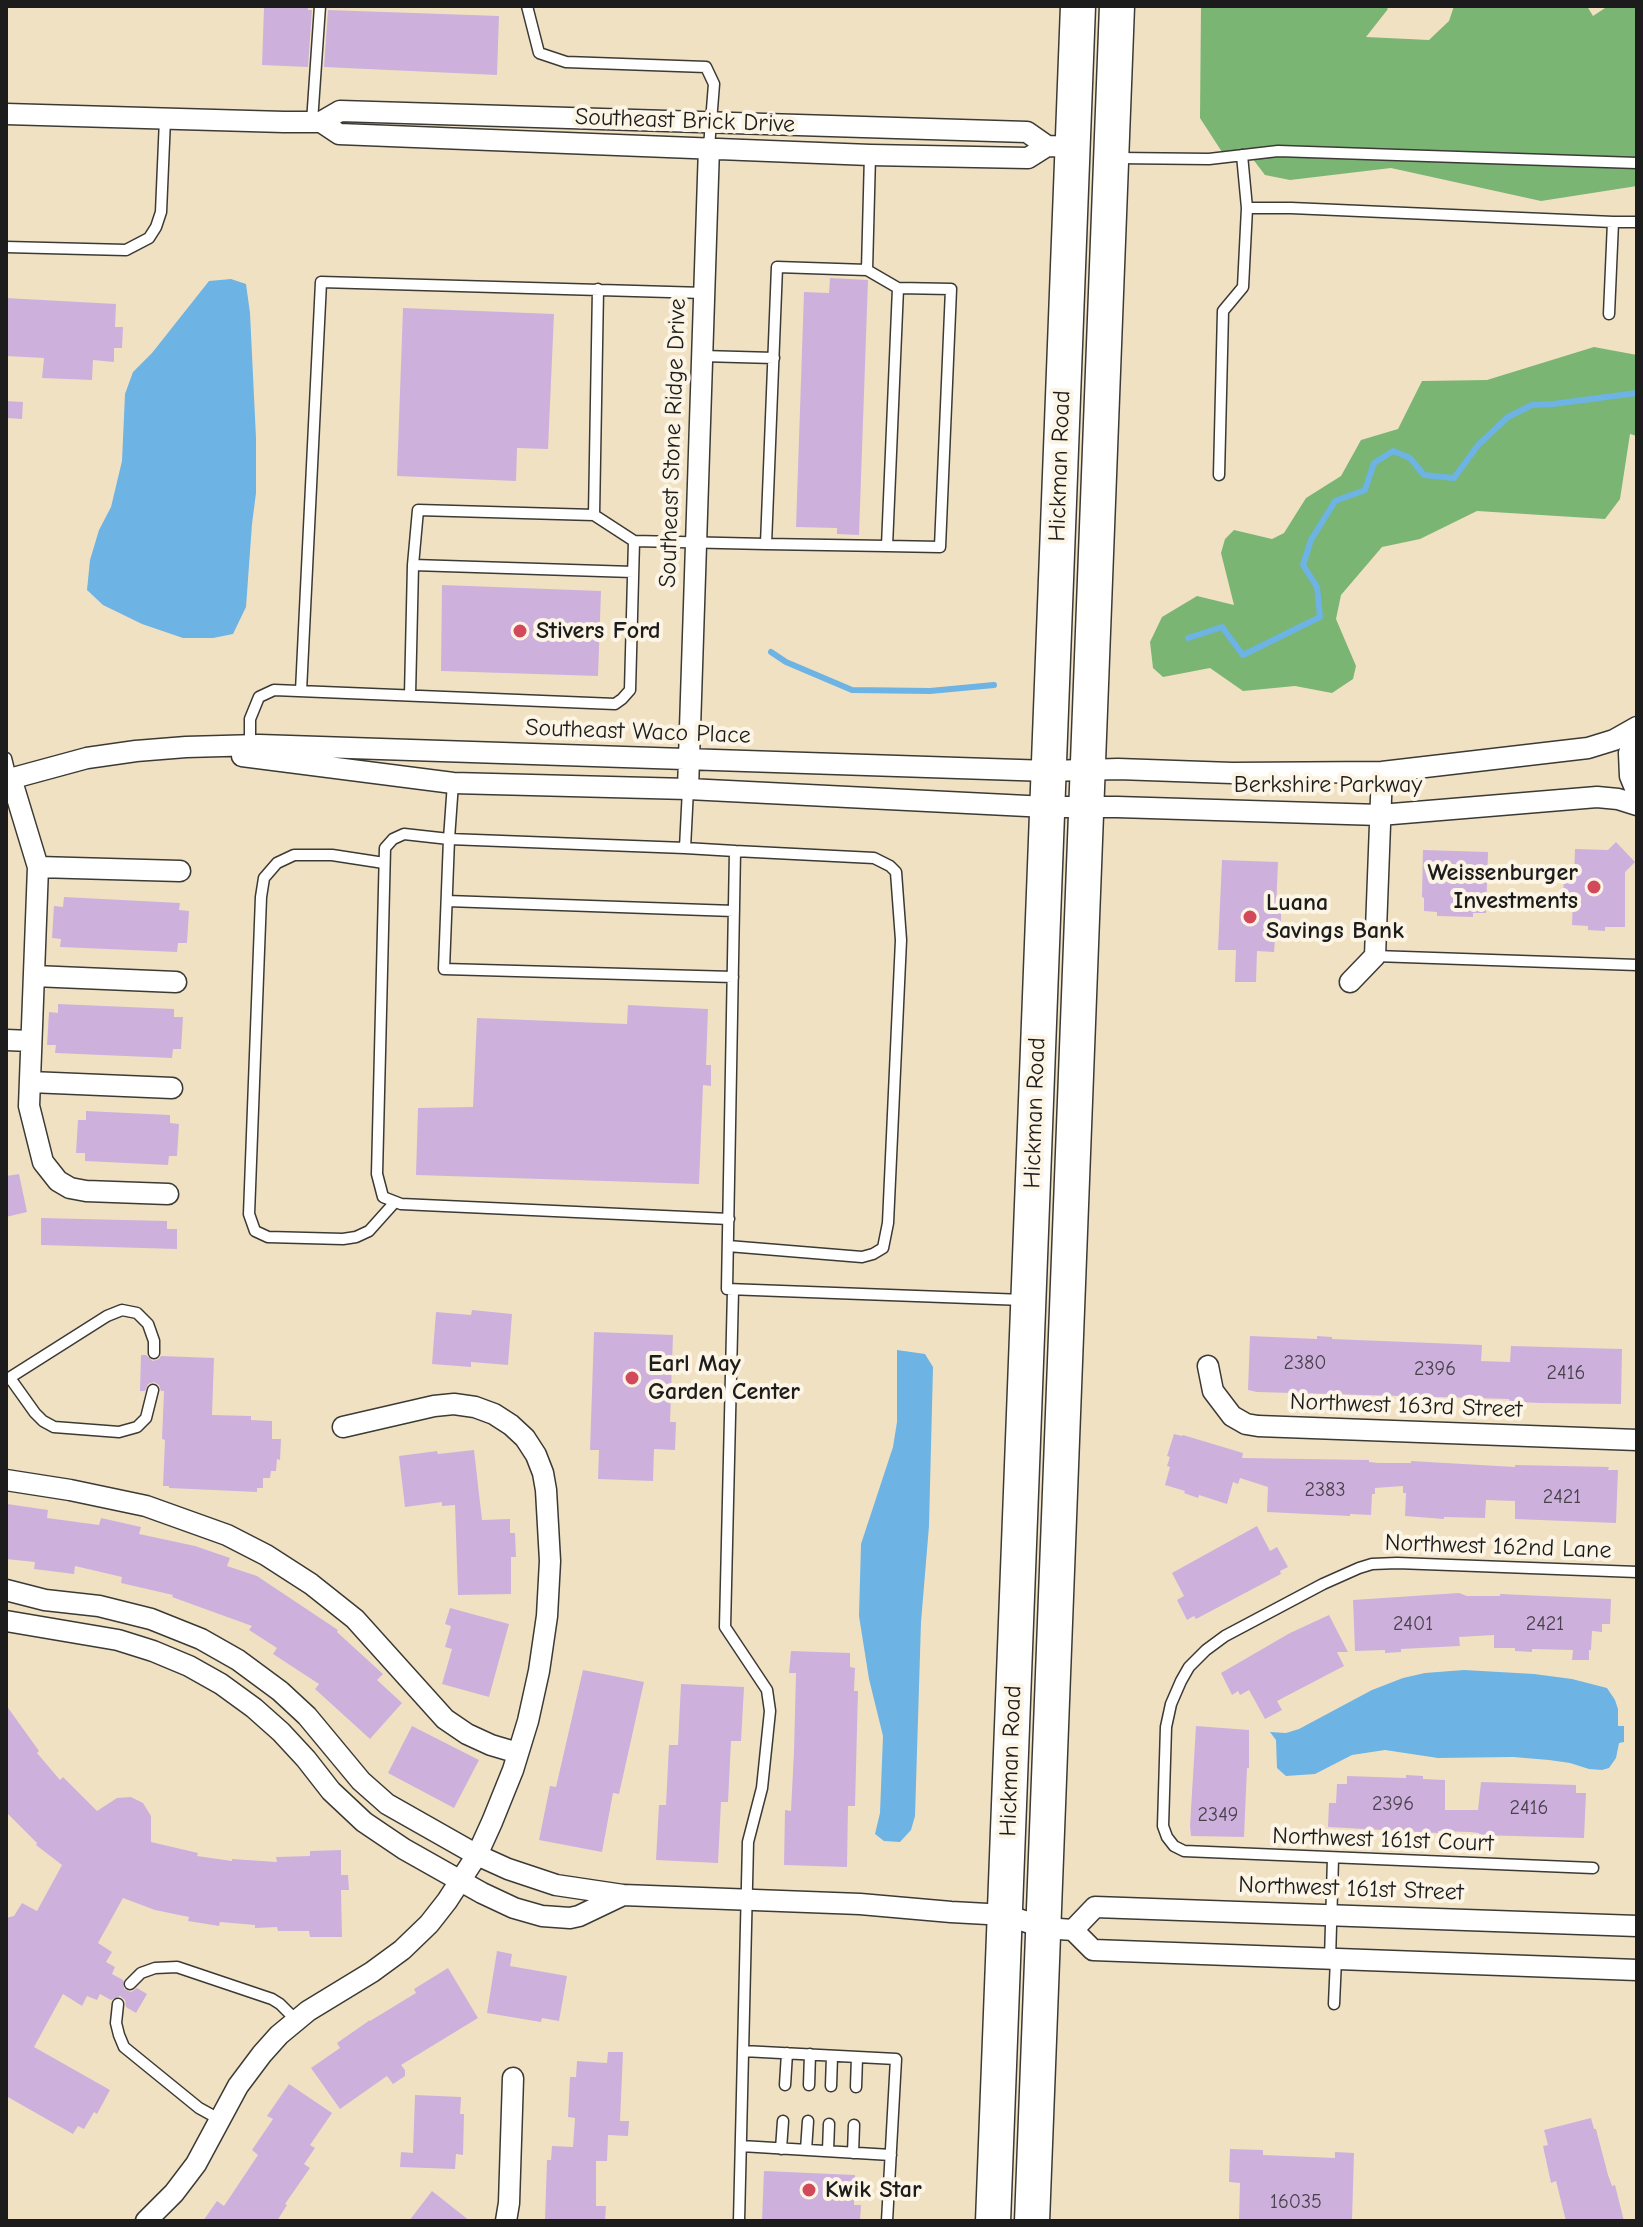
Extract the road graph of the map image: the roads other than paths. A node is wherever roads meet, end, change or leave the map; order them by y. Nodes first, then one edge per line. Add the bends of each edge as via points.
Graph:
1 (320, 6) edge
2 (527, 6) edge
3 (1078, 6) edge
4 (1099, 6) edge
5 (1117, 6) edge
6 (6, 114) edge
7 (165, 119) junction
8 (316, 122) junction
9 (710, 122) junction
10 (1060, 146) junction
11 (709, 147) junction
12 (870, 155) junction
13 (1242, 155) junction
14 (1111, 158) junction
15 (1637, 163) edge
16 (1247, 208) junction
17 (1613, 222) junction
18 (1637, 222) edge
19 (6, 247) edge
20 (867, 270) junction
21 (898, 288) junction
22 (598, 289) junction
23 (704, 293) junction
24 (1609, 314) dead end
25 (702, 356) junction
26 (774, 358) junction
27 (1100, 472) junction
28 (1219, 475) dead end
29 (594, 515) junction
30 (634, 541) junction
31 (696, 542) junction
32 (766, 544) junction
33 (887, 546) junction
34 (413, 565) junction
35 (633, 572) junction
36 (301, 691) junction
37 (410, 695) junction
38 (1637, 727) edge
39 (1637, 733) edge
40 (250, 746) junction
41 (186, 747) junction
42 (689, 760) junction
43 (1089, 769) junction
44 (1049, 771) junction
45 (8, 772) edge
46 (1382, 772) junction
47 (453, 783) junction
48 (688, 789) junction
49 (1637, 793) edge
50 (1637, 805) edge
51 (1067, 807) junction
52 (1380, 815) junction
53 (449, 839) junction
54 (685, 848) junction
55 (735, 851) junction
56 (384, 863) junction
57 (38, 867) junction
58 (180, 871) dead end
59 (447, 901) junction
60 (734, 911) junction
61 (1375, 956) junction
62 (1637, 965) edge
63 (34, 976) junction
64 (733, 977) junction
65 (176, 982) dead end
66 (1350, 982) dead end
67 (6, 1040) edge
68 (31, 1041) junction
69 (30, 1082) junction
70 (172, 1088) dead end
71 (168, 1194) dead end
72 (395, 1202) junction
73 (729, 1219) junction
74 (728, 1246) junction
75 (733, 1290) junction
76 (1027, 1301) junction
77 (154, 1353) dead end
78 (1208, 1366) dead end
79 (8, 1379) edge
80 (153, 1390) dead end
81 (343, 1427) dead end
82 (1637, 1440) edge
83 (6, 1480) edge
84 (1637, 1572) edge
85 (6, 1590) edge
86 (6, 1621) edge
87 (518, 1753) junction
88 (1174, 1846) joint
89 (477, 1855) junction
90 (1333, 1858) junction
91 (1593, 1868) dead end
92 (461, 1880) junction
93 (623, 1895) junction
94 (746, 1899) junction
95 (1006, 1915) junction
96 (1332, 1915) junction
97 (1637, 1926) edge
98 (1059, 1929) junction
99 (1333, 1959) junction
100 (1637, 1970) edge
101 (130, 1984) dead end
102 (118, 2004) dead end
103 (1334, 2004) dead end
104 (296, 2020) junction
105 (743, 2051) junction
106 (787, 2053) junction
107 (810, 2054) junction
108 (832, 2056) junction
109 (857, 2057) junction
110 (513, 2078) dead end
111 (785, 2085) dead end
112 (809, 2085) dead end
113 (831, 2086) dead end
114 (856, 2087) dead end
115 (219, 2119) junction
116 (783, 2121) dead end
117 (808, 2121) dead end
118 (829, 2124) dead end
119 (854, 2125) dead end
120 (741, 2146) junction
121 (781, 2149) junction
122 (806, 2150) junction
123 (828, 2151) junction
124 (853, 2153) junction
125 (891, 2155) junction
126 (146, 2221) edge
127 (506, 2221) edge
128 (739, 2221) edge
129 (887, 2221) edge
130 (993, 2221) edge
131 (1032, 2221) edge

1 - 8 lane
2 - 9 lane via 539,53 566,62 706,67 714,84
3 - 10 highway, Hickman Road
4 - 14 highway via 1097,129 1103,154
5 - 14 highway, Hickman Road
6 - 7 street, Southeast Brick Drive
7 - 8 street, Southeast Brick Drive
7 - 19 lane via 161,212 149,238 126,250
8 - 9 street, Southeast Brick Drive via 340,111
8 - 11 street, Southeast Brick Drive via 339,134
9 - 10 street, Southeast Brick Drive via 1027,132
9 - 11 lane
10 - 12 street, Southeast Brick Drive via 1028,158
10 - 27 highway via 1086,152 1096,180 1088,421 1090,465
10 - 44 highway, Hickman Road
11 - 12 street, Southeast Brick Drive
11 - 23 street, Southeast Stone Ridge Drive
12 - 20 lane
13 - 14 lane
13 - 15 lane via 1278,151
13 - 16 lane
14 - 27 highway, Hickman Road
16 - 17 lane
16 - 28 lane via 1243,287 1223,311
17 - 18 lane
17 - 24 lane
20 - 21 lane
20 - 26 lane via 777,267
21 - 33 lane
21 - 33 lane via 951,289 940,547
22 - 23 lane
22 - 29 lane
22 - 36 lane via 321,282
23 - 25 street, Southeast Stone Ridge Drive
25 - 26 lane
25 - 31 street, Southeast Stone Ridge Drive
26 - 32 lane
27 - 43 highway, Hickman Road
29 - 30 lane
29 - 34 lane via 418,510
30 - 31 lane
30 - 35 lane
31 - 32 lane
31 - 42 street, Southeast Stone Ridge Drive
32 - 33 lane
34 - 35 lane
34 - 37 lane
35 - 37 lane via 630,690 615,704
36 - 37 lane
36 - 40 lane via 274,690 259,697 250,719
38 - 46 street, Berkshire Parkway via 1588,748
39 - 49 street via 1629,753
40 - 41 street, Southeast Waco Place
40 - 42 street, Southeast Waco Place
41 - 45 street, Southeast Waco Place
41 - 47 street, Southeast Waco Place
42 - 44 street, Southeast Waco Place
42 - 48 street, Southeast Stone Ridge Drive
43 - 44 street, Southeast Waco Place
43 - 46 street, Berkshire Parkway
43 - 51 highway, Hickman Road
44 - 51 highway, Hickman Road
45 - 57 street
46 - 52 street
47 - 48 street, Southeast Waco Place
47 - 53 lane
48 - 51 street, Southeast Waco Place
48 - 54 lane
50 - 52 street, Berkshire Parkway via 1597,797
51 - 52 street, Berkshire Parkway
51 - 76 highway, Hickman Road
51 - 98 highway, Hickman Road
52 - 61 street
53 - 54 lane
53 - 56 lane via 404,834 385,848
53 - 59 lane
54 - 55 lane
55 - 60 lane
55 - 74 lane via 874,858 890,866 896,872 901,940 883,1248 862,1257
56 - 72 lane via 377,1174 383,1197
56 - 72 lane via 294,855 264,878 249,1214 255,1231 268,1237 343,1239 369,1231
57 - 58 street
57 - 63 street
59 - 60 lane
59 - 64 lane via 444,969
60 - 64 lane
61 - 62 lane
61 - 66 street
63 - 65 street
63 - 68 street
64 - 73 lane
67 - 68 street
68 - 69 street
69 - 70 street
69 - 71 street via 38,1147 58,1181 86,1191
72 - 73 lane
73 - 74 lane
74 - 75 lane via 727,1289
75 - 76 lane
75 - 94 lane via 725,1627 767,1690 770,1711 762,1788 748,1842
76 - 95 highway, Hickman Road
77 - 79 lane via 148,1324 137,1313 122,1310
78 - 82 street, Northwest 163rd Street via 1213,1391 1232,1416 1246,1424
79 - 80 lane via 54,1427 119,1432 146,1418
81 - 87 street via 434,1406 475,1407 511,1425 536,1455 548,1506 547,1616
83 - 87 street via 146,1506 266,1555 355,1619 445,1719
84 - 88 lane, Northwest 162nd Lane via 1372,1564 1225,1636 1189,1667 1171,1704 1163,1826
85 - 89 street via 151,1619 201,1639 280,1691 387,1804
86 - 92 street via 118,1640 221,1684 281,1732 364,1822
87 - 89 street
88 - 90 lane, Northwest 161st Court via 1197,1853
89 - 92 street
89 - 93 street via 556,1885
90 - 91 lane, Northwest 161st Court
90 - 96 lane
92 - 93 street via 514,1908 555,1918 579,1916
92 - 104 street via 402,1950
93 - 94 street
94 - 95 street
94 - 105 lane
95 - 98 street
95 - 130 highway, Hickman Road
96 - 97 street, Northwest 161st Street
96 - 98 street, Northwest 161st Street via 1095,1907
96 - 99 lane
98 - 99 street via 1093,1950
98 - 131 highway, Hickman Road
99 - 100 street
99 - 103 lane
101 - 104 lane via 141,1973 177,1967 272,1999
102 - 115 lane via 116,2023 124,2047
104 - 115 street via 262,2054
105 - 106 lane
105 - 120 lane
106 - 107 lane
106 - 111 lane
107 - 108 lane
107 - 112 lane
108 - 109 lane
108 - 113 lane
109 - 114 lane
109 - 125 lane via 896,2059
110 - 127 street
115 - 126 street via 196,2164
116 - 121 lane
117 - 122 lane
118 - 123 lane
119 - 124 lane
120 - 121 lane
120 - 128 lane
121 - 122 lane
122 - 123 lane
123 - 124 lane
124 - 125 lane
125 - 129 lane

